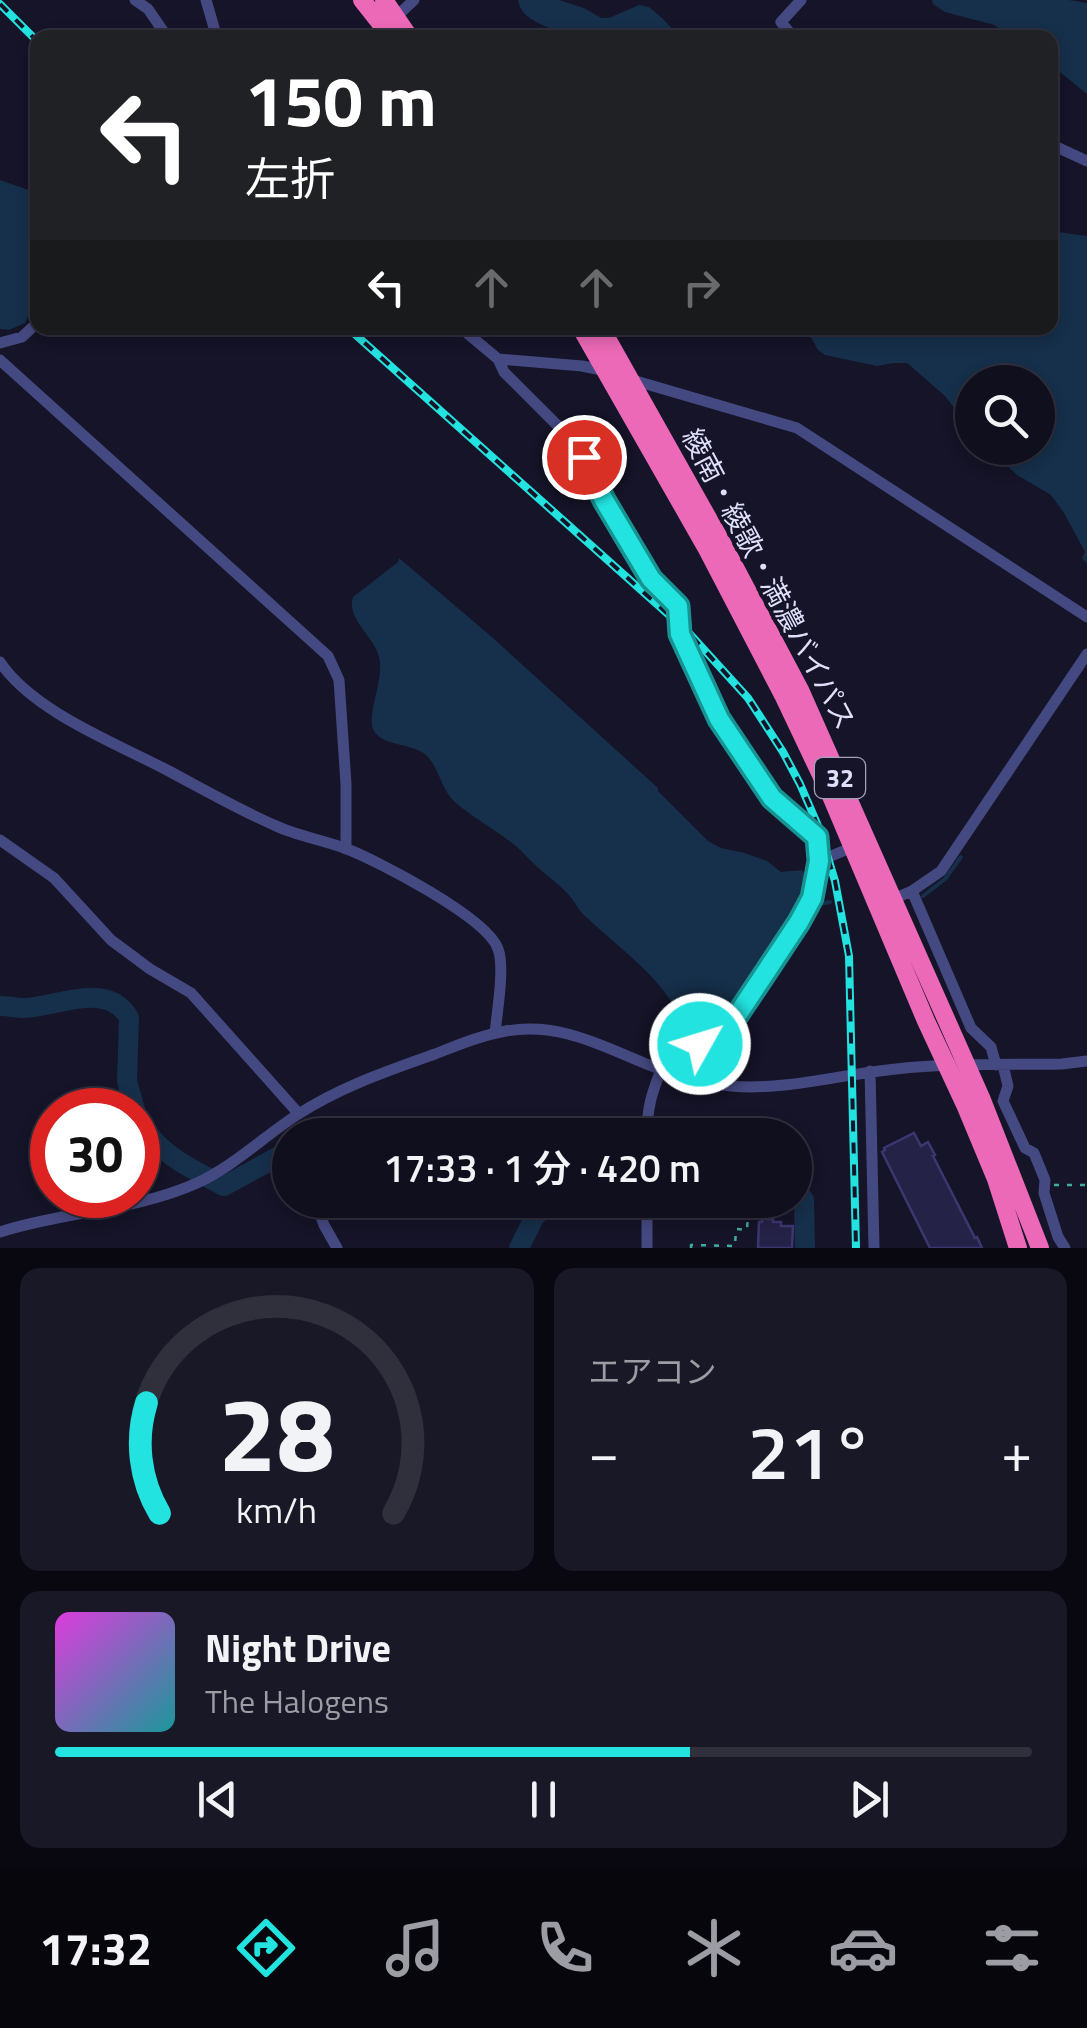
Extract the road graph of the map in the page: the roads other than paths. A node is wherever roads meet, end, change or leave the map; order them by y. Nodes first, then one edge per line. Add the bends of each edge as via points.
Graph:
1 (135, 0) edge
2 (206, 0) edge
3 (362, 0) edge
4 (384, 0) edge
5 (414, 0) edge
6 (800, 0) edge
7 (396, 18) junction
8 (162, 30) edge
9 (215, 30) edge
10 (386, 30) edge
11 (404, 30) edge
12 (788, 30) edge
13 (1058, 147) edge
14 (1087, 160) edge
15 (30, 330) edge
16 (470, 335) edge
17 (585, 335) edge
18 (605, 335) edge
19 (0, 343) edge
20 (498, 359) junction
21 (0, 360) edge
22 (607, 371) junction
23 (632, 380) junction
24 (1087, 617) edge
25 (1087, 654) edge
26 (0, 662) edge
27 (0, 840) edge
28 (853, 847) junction
29 (346, 849) junction
30 (819, 861) junction
31 (912, 891) junction
32 (893, 899) junction
33 (495, 1033) junction
34 (1087, 1061) edge
35 (1000, 1065) junction
36 (946, 1066) junction
37 (966, 1066) junction
38 (661, 1070) junction
39 (870, 1071) junction
40 (298, 1114) junction
41 (296, 1118) edge
42 (647, 1118) edge
43 (272, 1139) edge
44 (321, 1218) edge
45 (647, 1218) edge
46 (0, 1232) edge
47 (336, 1248) edge
48 (647, 1248) edge
49 (874, 1248) edge
50 (1018, 1248) edge
51 (1040, 1248) edge
52 (1065, 1248) edge

1 - 8 street
2 - 9 street
3 - 10 highway
4 - 7 highway
5 - 7 street
6 - 12 street via 781,22
7 - 11 highway
13 - 14 street
15 - 19 street
16 - 20 street
17 - 22 highway, 綾南・綾歌・満濃バイパス / 32
18 - 23 highway, 綾南・綾歌・満濃バイパス / 32
20 - 22 street
20 - 30 street via 584,457 651,579 678,606 680,634 719,719 772,798 817,837
21 - 29 street via 328,656 339,680
22 - 23 street
22 - 28 highway, 綾南・綾歌・満濃バイパス / 32 via 783,695
23 - 24 street via 797,428
23 - 32 highway, 綾南・綾歌・満濃バイパス / 32 via 800,690
25 - 31 street via 941,871
26 - 29 street via 44,704 86,728 276,826
27 - 40 street via 54,878 112,940 191,994
28 - 30 street
28 - 36 highway, 綾南・綾歌・満濃バイパス / 32
29 - 33 street via 420,886 495,943
30 - 38 street via 806,910 734,1020 718,1036 666,1056
31 - 32 street
31 - 35 street via 971,1028
32 - 37 highway, 綾南・綾歌・満濃バイパス / 32
33 - 38 street via 568,1034
33 - 40 street via 366,1079
34 - 35 street
35 - 37 street
35 - 52 street via 1008,1086 1003,1101 1046,1180 1044,1193
36 - 37 street
36 - 39 street
36 - 50 highway, 綾南・綾歌・満濃バイパス / 32
37 - 51 highway, 綾南・綾歌・満濃バイパス / 32
38 - 39 street via 746,1086
38 - 42 street
39 - 49 street
40 - 41 street
43 - 46 street via 207,1178 142,1202
44 - 47 street
45 - 48 street

